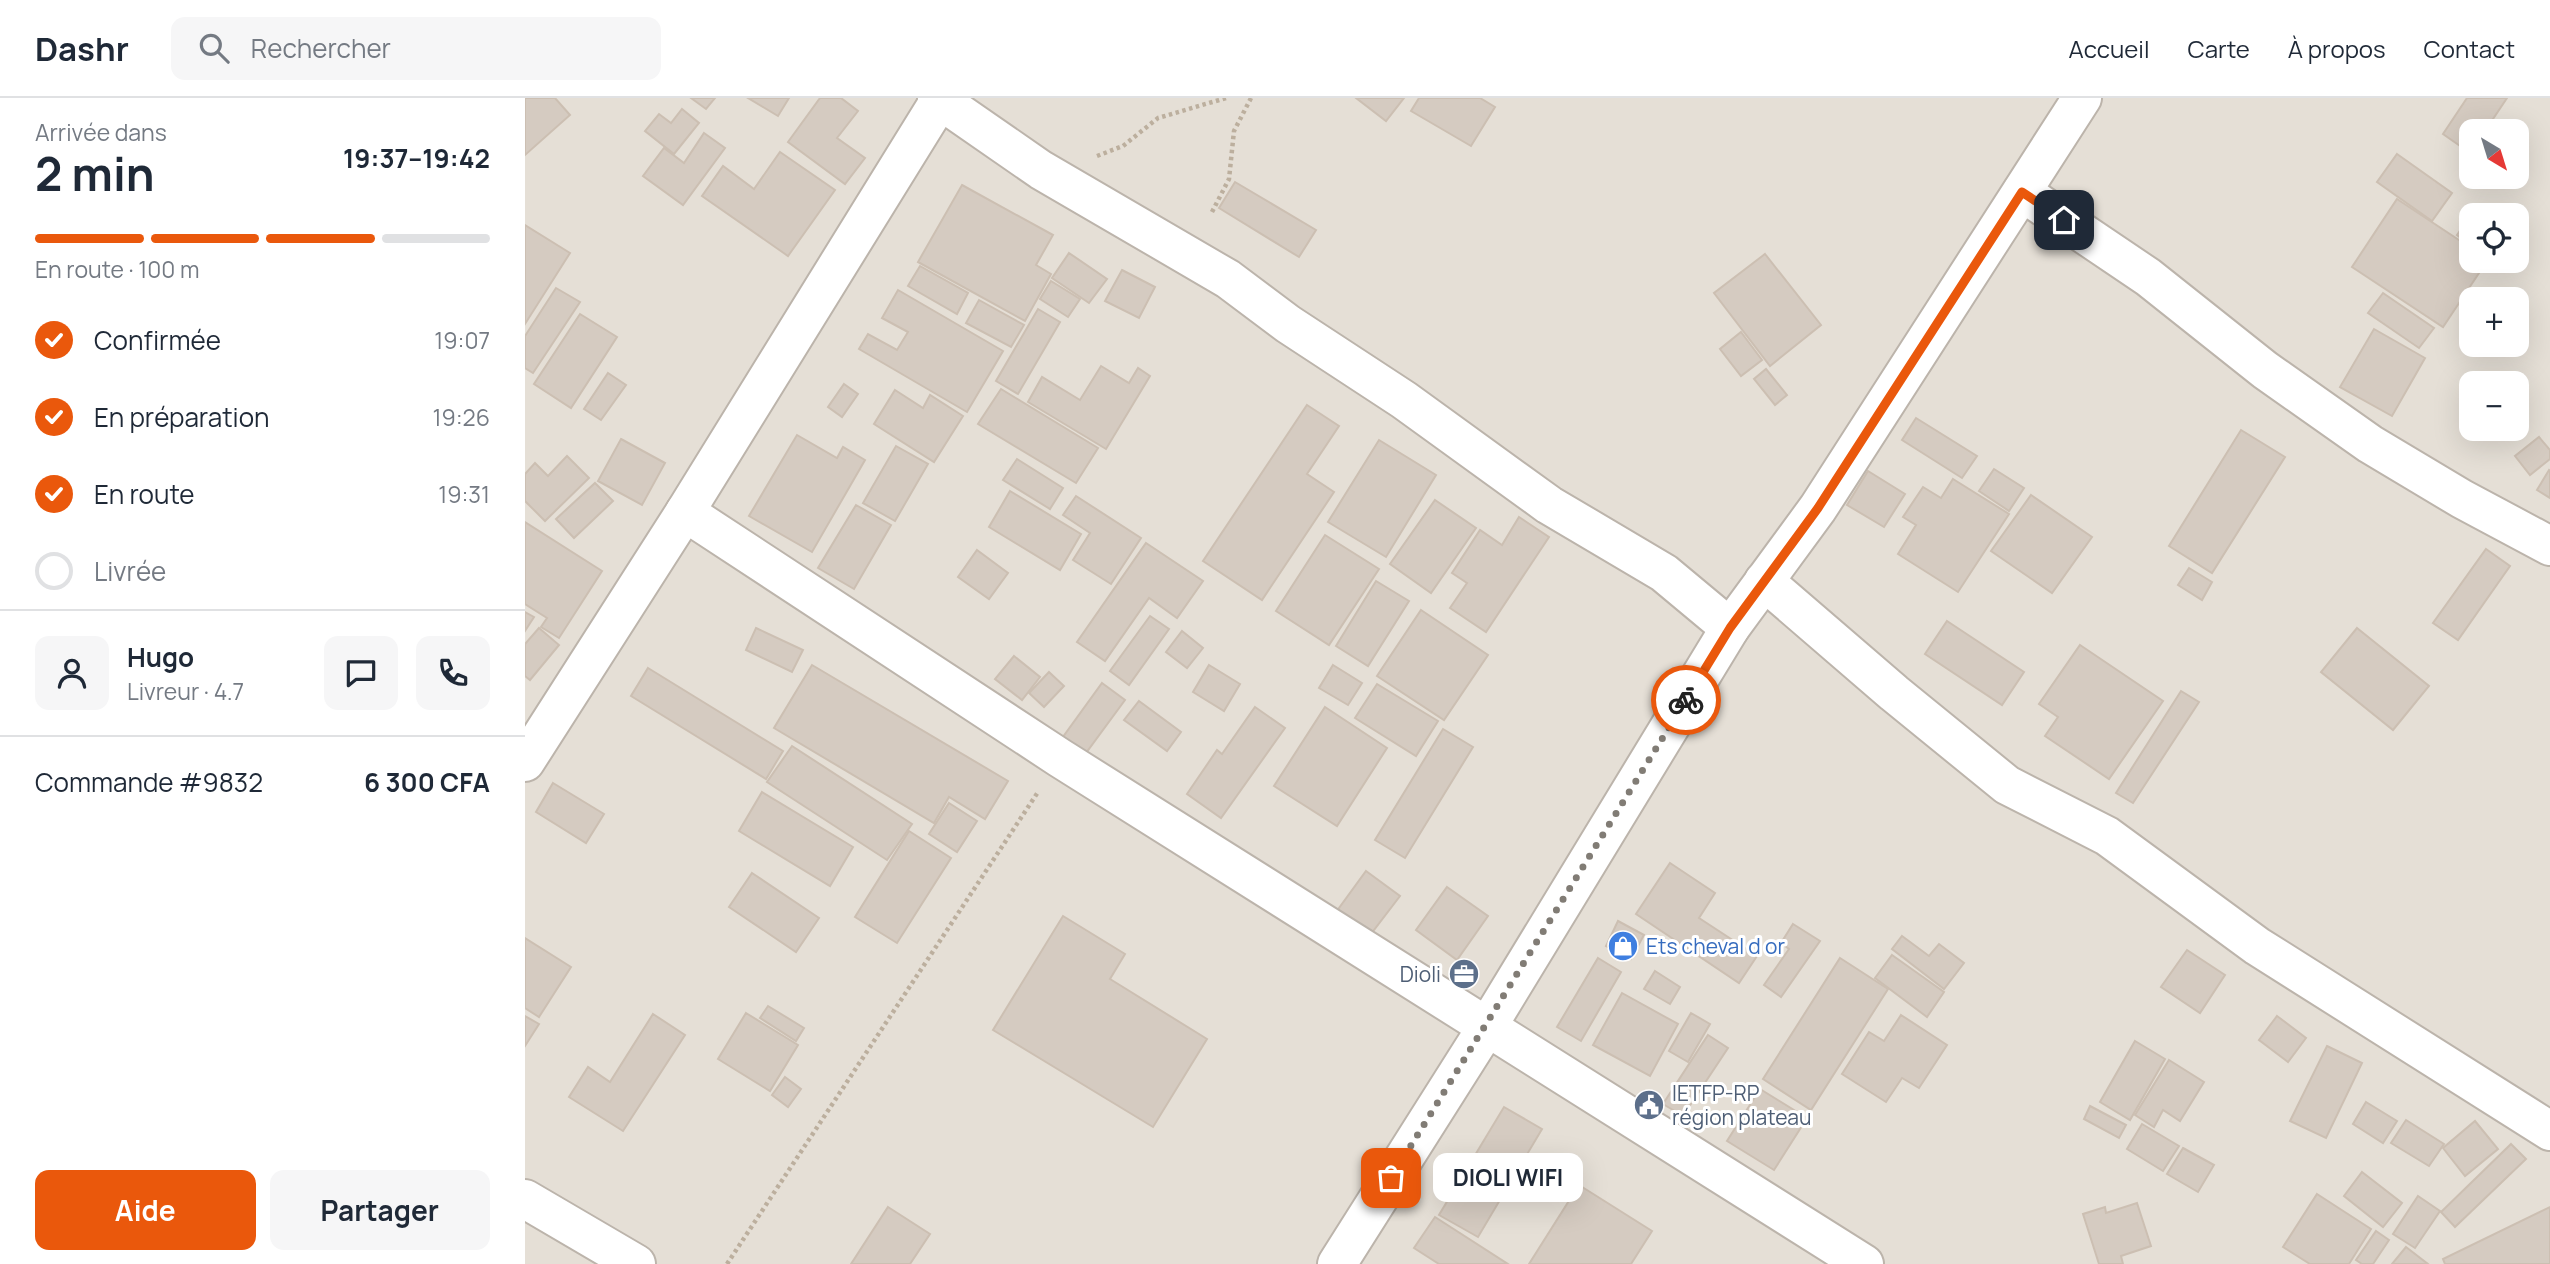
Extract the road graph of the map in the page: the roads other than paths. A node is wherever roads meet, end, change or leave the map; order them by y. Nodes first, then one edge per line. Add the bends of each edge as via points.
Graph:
1 (2082, 98) edge
2 (938, 99) edge
3 (2022, 192) junction
4 (685, 512) junction
5 (2550, 546) edge
6 (1764, 581) junction
7 (1730, 628) junction
8 (525, 762) edge
9 (1487, 1027) junction
10 (2550, 1131) edge
11 (525, 1199) edge
12 (636, 1264) edge
13 (1337, 1264) edge
14 (1864, 1264) edge

1 - 3 street
2 - 4 street
2 - 7 street via 1041,170 1228,279 1549,505 1664,573
3 - 5 street via 2148,276 2265,370 2370,444
3 - 6 street via 1818,508
4 - 8 street
4 - 9 street via 1061,758
6 - 7 street
6 - 10 street via 2007,785 2107,836 2257,946
7 - 9 street
9 - 13 street
9 - 14 street
11 - 12 street

